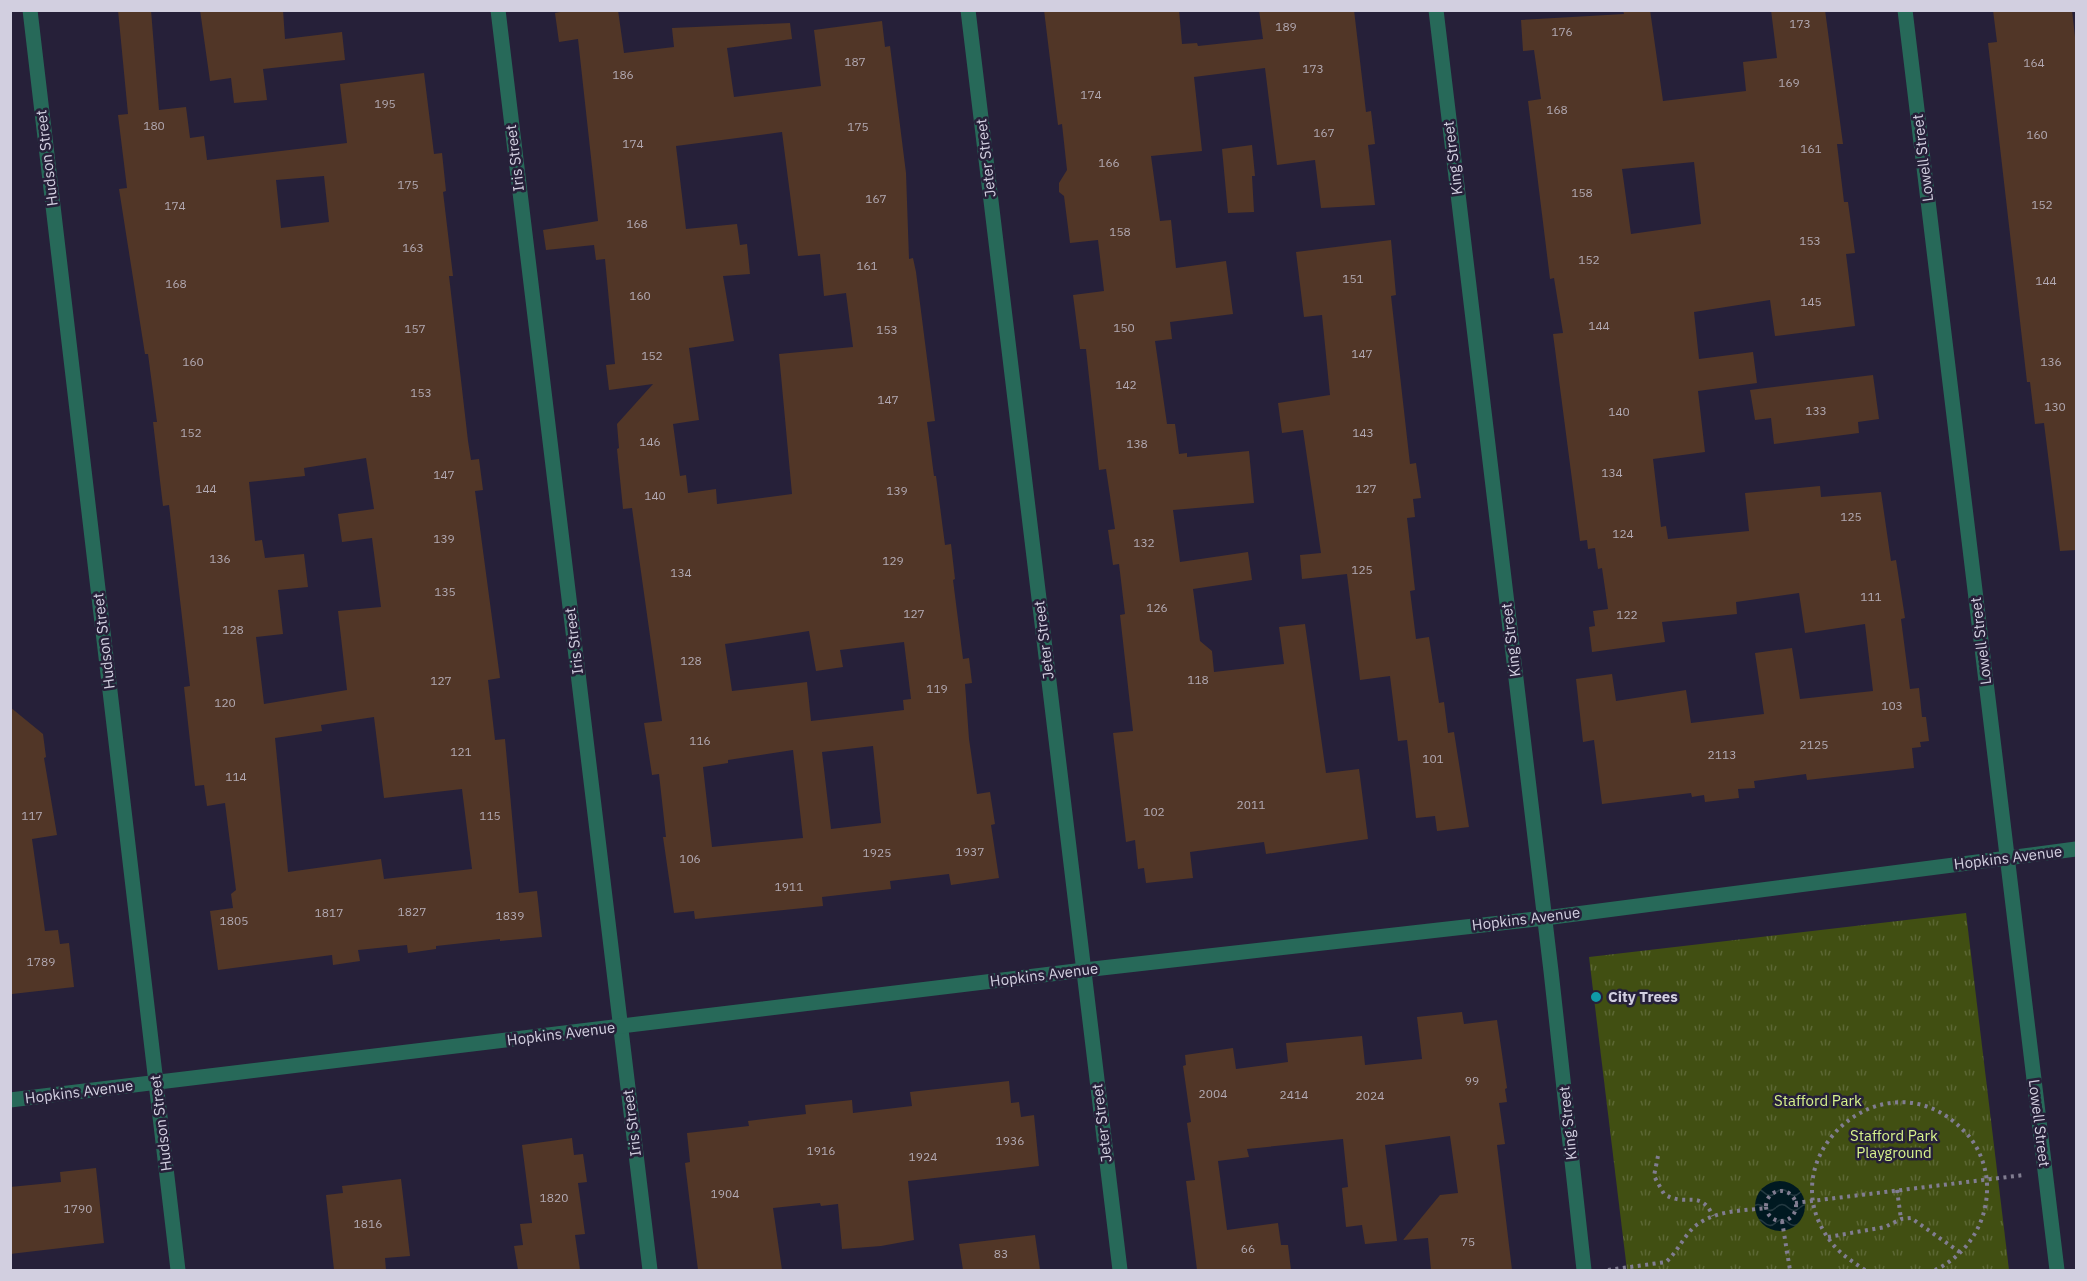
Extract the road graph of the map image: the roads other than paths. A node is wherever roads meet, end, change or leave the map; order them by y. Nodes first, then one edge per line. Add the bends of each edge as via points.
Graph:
1 (30, 10) edge
2 (498, 10) edge
3 (968, 10) edge
4 (1436, 10) edge
5 (1905, 10) edge
6 (2076, 849) edge
7 (2007, 858) junction
8 (1545, 918) junction
9 (1084, 970) junction
10 (620, 1027) junction
11 (156, 1083) junction
12 (10, 1100) edge
13 (178, 1270) edge
14 (650, 1270) edge
15 (1120, 1270) edge
16 (1584, 1270) edge
17 (2057, 1270) edge

1 - 11 street, Hudson Street
2 - 10 street, Iris Street
3 - 9 street, Jeter Street
4 - 8 street, King Street
5 - 7 street, Lowell Street
6 - 7 street, Hopkins Avenue
7 - 8 street, Hopkins Avenue
7 - 17 street, Lowell Street
8 - 9 street, Hopkins Avenue
8 - 16 street, King Street
9 - 10 street, Hopkins Avenue
9 - 15 street, Jeter Street
10 - 11 street, Hopkins Avenue
10 - 14 street, Iris Street
11 - 12 street, Hopkins Avenue
11 - 13 street, Hudson Street

